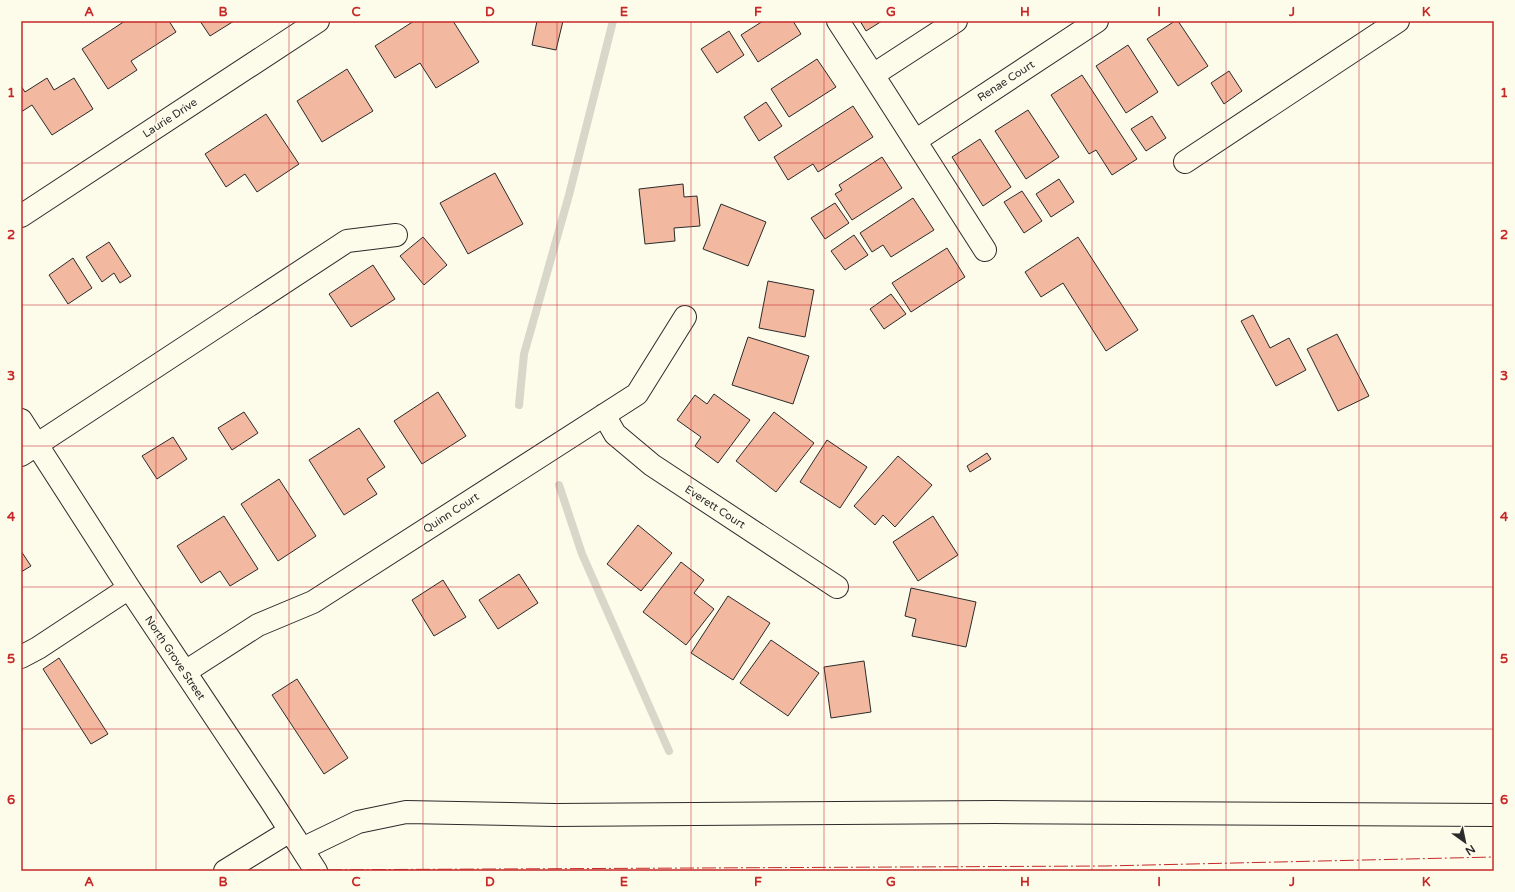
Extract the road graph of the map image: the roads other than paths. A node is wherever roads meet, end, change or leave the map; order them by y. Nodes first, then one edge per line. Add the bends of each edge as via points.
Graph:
1 (318, 21) edge
2 (838, 21) edge
3 (956, 21) edge
4 (1098, 21) edge
5 (1398, 21) edge
6 (873, 75) junction
7 (915, 141) junction
8 (1185, 162) dead end
9 (21, 216) edge
10 (396, 235) dead end
11 (985, 250) dead end
12 (685, 317) dead end
13 (604, 415) junction
14 (21, 420) edge
15 (29, 450) edge
16 (837, 587) dead end
17 (129, 588) junction
18 (21, 657) edge
19 (185, 672) junction
20 (1494, 815) edge
21 (296, 840) junction
22 (225, 871) edge
23 (316, 871) edge

1 - 9 street, Laurie Drive
2 - 6 street
3 - 6 street
4 - 7 street, Renae Court
5 - 8 street
6 - 7 street
7 - 11 street
10 - 15 street via 347,241
12 - 13 street, Quinn Court via 637,394
13 - 16 street, Everett Court via 615,434 652,465
13 - 19 street, Quinn Court via 313,602 258,625
14 - 15 street, North Grove Street
15 - 17 street, North Grove Street
17 - 18 street
17 - 19 street, North Grove Street
19 - 21 street, North Grove Street
20 - 21 street via 995,812 562,815 406,812 358,822
21 - 22 street
21 - 23 street, North Grove Street

